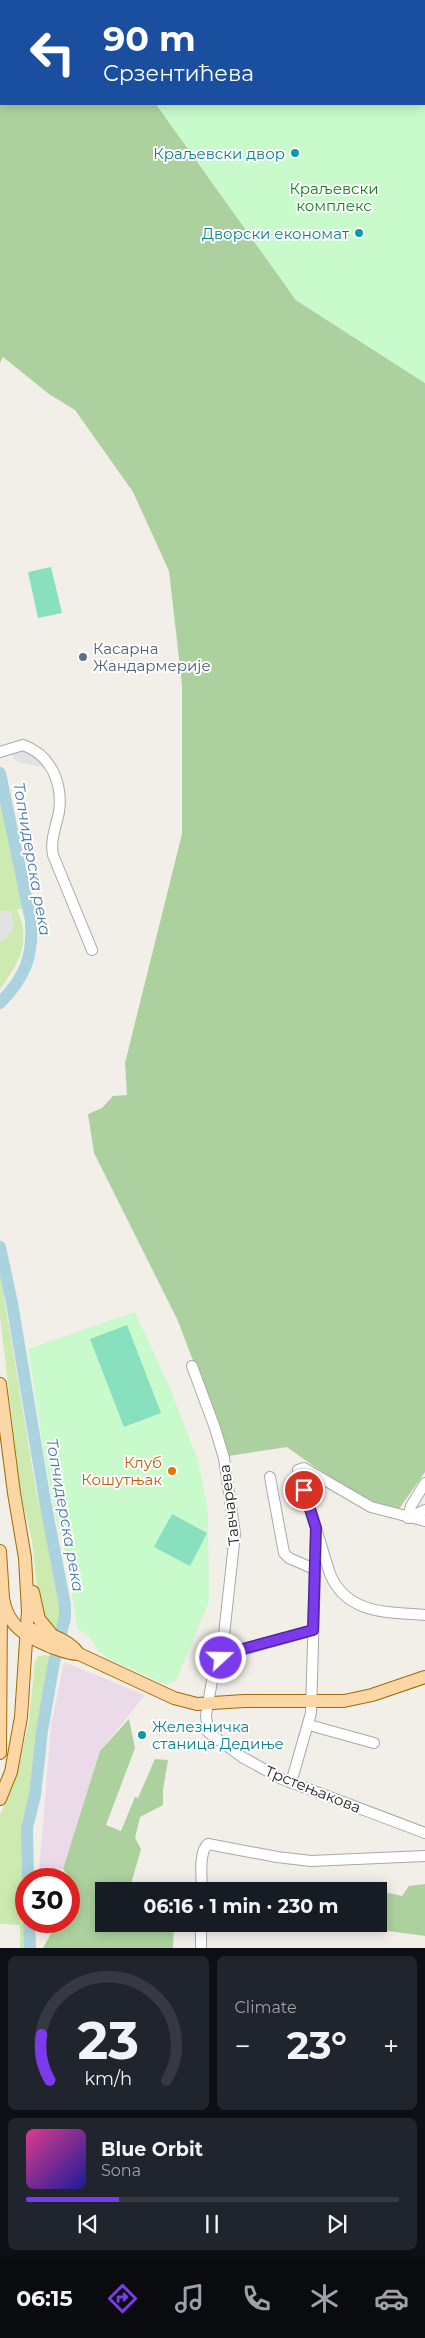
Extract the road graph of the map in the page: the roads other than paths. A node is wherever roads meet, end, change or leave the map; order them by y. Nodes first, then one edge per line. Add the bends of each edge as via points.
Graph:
1 (1, 752) edge
2 (92, 950) dead end
3 (192, 1366) dead end
4 (0, 1384) edge
5 (270, 1477) dead end
6 (425, 1483) edge
7 (425, 1510) edge
8 (408, 1518) junction
9 (425, 1521) edge
10 (316, 1528) junction
11 (0, 1551) edge
12 (314, 1569) junction
13 (26, 1576) junction
14 (3, 1598) junction
15 (425, 1614) edge
16 (1, 1627) edge
17 (313, 1630) junction
18 (24, 1631) junction
19 (1, 1643) edge
20 (55, 1643) junction
21 (224, 1654) junction
22 (25, 1671) junction
23 (425, 1677) edge
24 (312, 1703) junction
25 (208, 1704) junction
26 (308, 1725) junction
27 (374, 1744) dead end
28 (0, 1754) edge
29 (291, 1783) junction
30 (0, 1799) edge
31 (425, 1833) edge
32 (425, 1856) edge
33 (202, 1882) edge
34 (201, 1932) edge
35 (201, 1948) edge

1 - 2 street via 23,744 42,754 52,768 59,800 53,855
3 - 21 street, Тавчарева via 224,1458 235,1527
4 - 13 main road
5 - 12 street via 284,1553
6 - 8 street via 411,1506
7 - 8 street
8 - 9 street
8 - 10 street via 366,1505 304,1468 298,1469
10 - 12 street
10 - 15 street via 333,1579 351,1599 370,1610
11 - 14 main road
12 - 17 street
13 - 18 main road
13 - 20 main road via 32,1586 39,1619
14 - 16 main road
14 - 18 main road via 6,1612
16 - 19 main road
17 - 21 street
17 - 24 street
18 - 19 main road via 11,1632
18 - 20 main road
18 - 22 main road
19 - 28 main road
20 - 22 main road via 34,1652
20 - 25 main road via 174,1698
21 - 25 street, Тавчарева via 214,1672
22 - 30 main road via 17,1747
23 - 24 main road via 355,1700
24 - 25 main road via 244,1701
24 - 26 street
25 - 29 street, Трстењакова via 206,1725 210,1736
26 - 27 street
26 - 29 street
29 - 31 street, Трстењакова
32 - 33 street via 311,1861 207,1844
34 - 35 street

